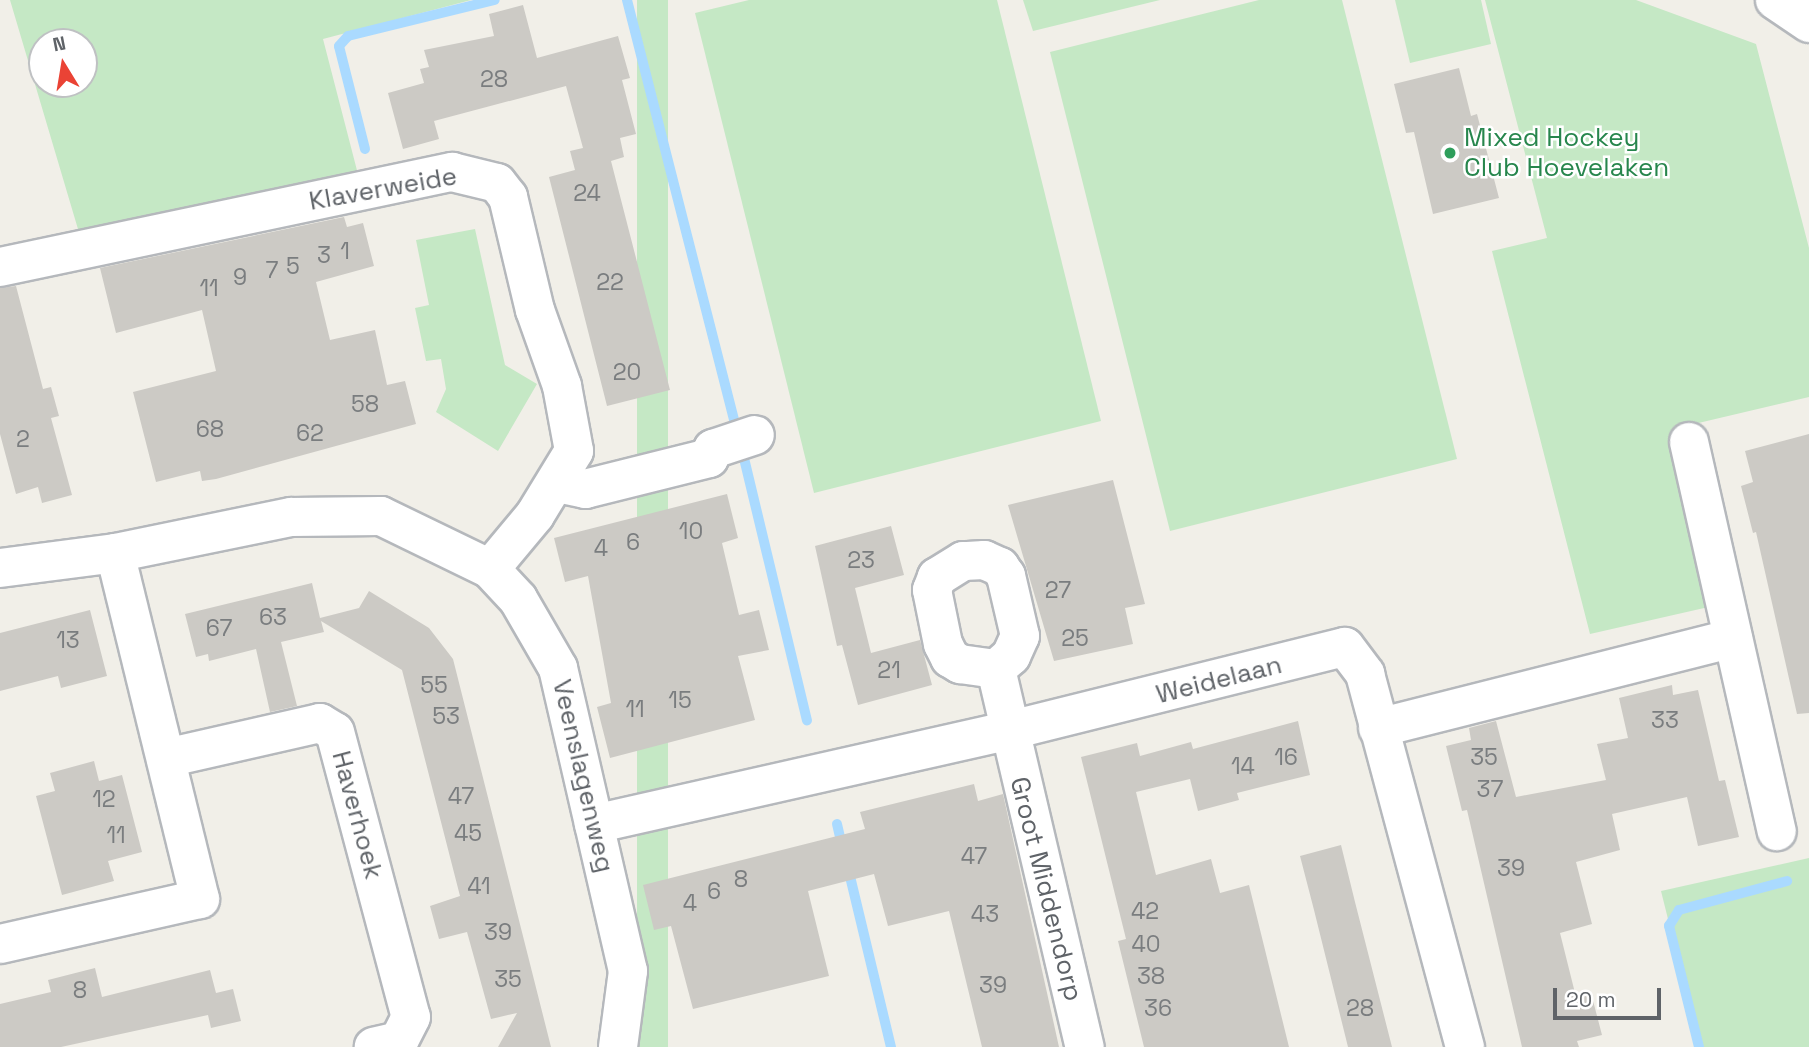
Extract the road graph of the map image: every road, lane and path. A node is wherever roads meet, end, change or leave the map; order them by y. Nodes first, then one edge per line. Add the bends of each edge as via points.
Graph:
1 (1775, 0) edge
2 (1809, 23) edge
3 (0, 267) edge
4 (755, 435) dead end
5 (1689, 442) dead end
6 (557, 483) junction
7 (115, 553) junction
8 (0, 568) edge
9 (490, 569) junction
10 (1733, 638) junction
11 (996, 668) dead end
12 (1378, 728) junction
13 (1007, 731) junction
14 (166, 758) junction
15 (594, 824) junction
16 (1777, 831) dead end
17 (0, 944) edge
18 (374, 1047) edge
19 (618, 1047) edge
20 (1085, 1047) edge
21 (1465, 1047) edge

1 - 2 street
3 - 6 street, Klaverweide via 441,174 479,176 496,183 508,197 535,310 562,386 574,451
4 - 6 street via 713,449 709,458 585,489
5 - 10 street
6 - 9 street, Klaverweide
7 - 8 street, Veenslagenweg
7 - 9 street, Veenslagenweg via 291,517 381,516
7 - 14 street
9 - 15 street, Veenslagenweg via 518,599 558,668
10 - 12 street
10 - 16 street
11 - 13 street
12 - 13 street, Weidelaan via 1365,674 1345,647
12 - 21 street, Weidelaan
13 - 15 street, Weidelaan
13 - 20 street, Groot Middendorp
14 - 17 street via 200,899
14 - 18 street, Haverhoek via 320,723 335,732 411,1017 399,1041
15 - 19 street, Veenslagenweg via 628,971

